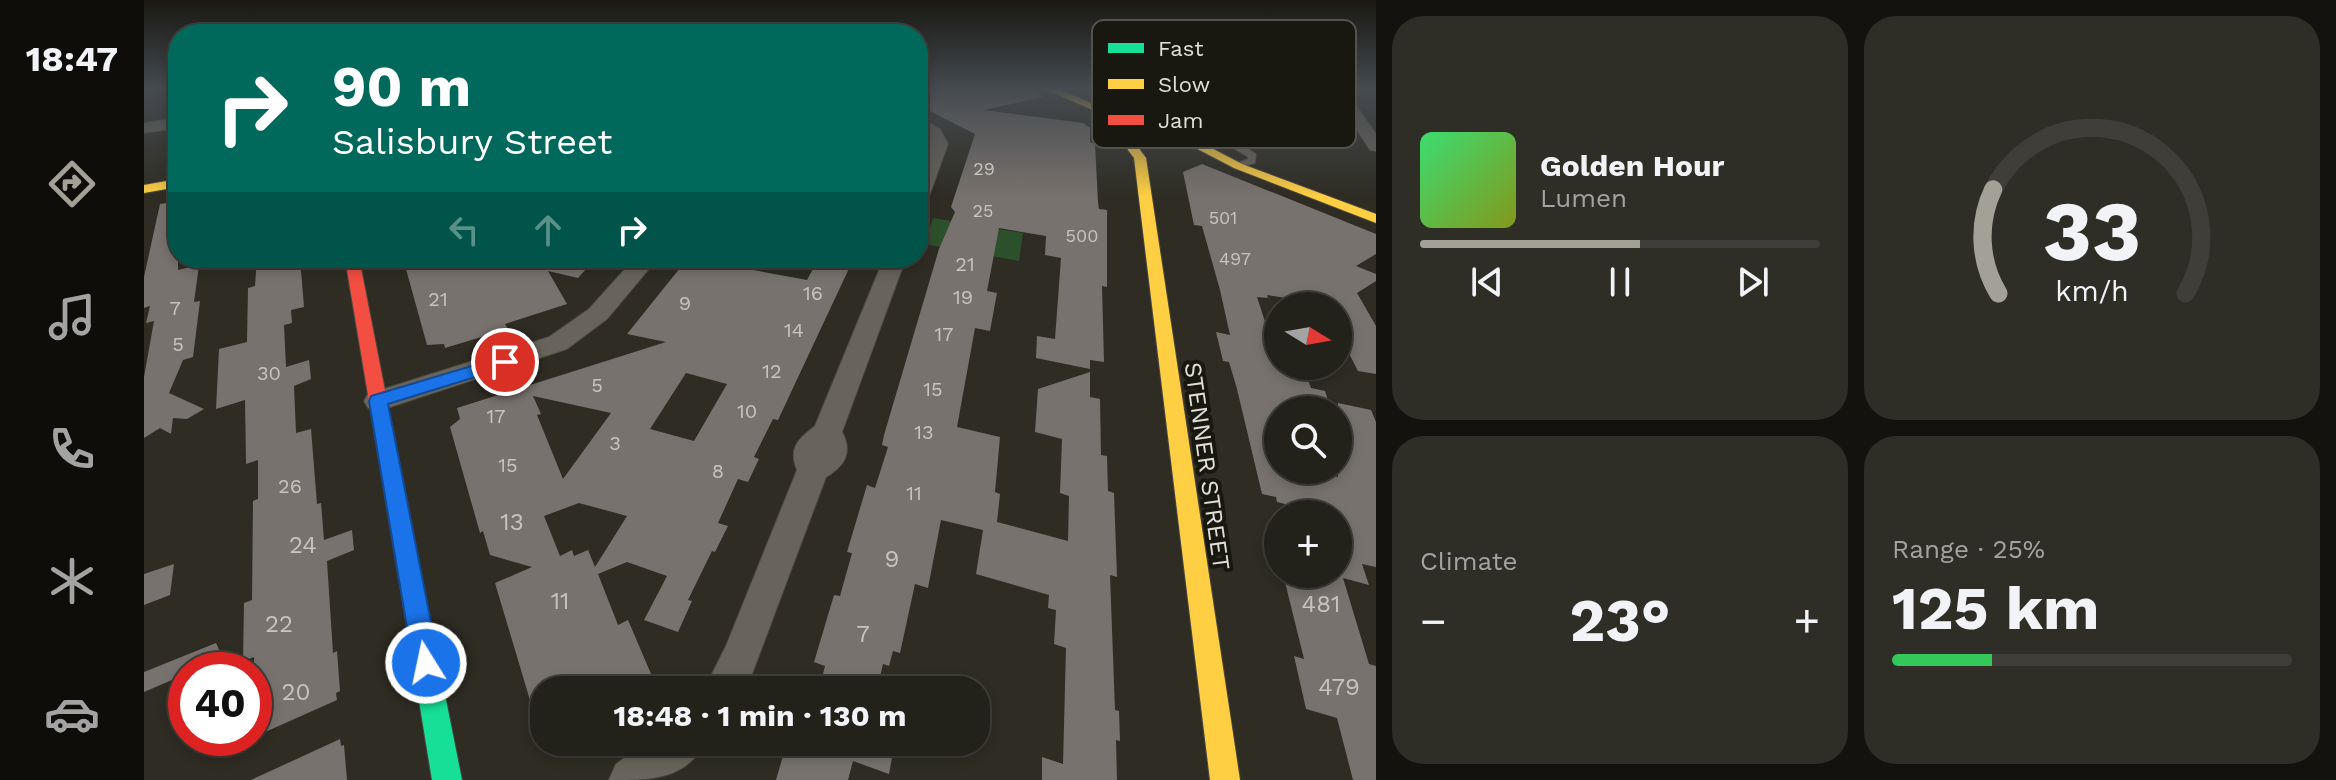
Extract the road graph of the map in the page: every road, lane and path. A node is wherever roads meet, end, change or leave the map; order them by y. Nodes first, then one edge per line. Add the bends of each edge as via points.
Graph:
1 (168, 124) edge
2 (1361, 124) edge
3 (144, 128) edge
4 (928, 128) edge
5 (1376, 146) edge
6 (1134, 148) edge
7 (1147, 148) edge
8 (1204, 148) edge
9 (1210, 148) edge
10 (1240, 148) edge
11 (1140, 158) junction
12 (1245, 164) junction
13 (928, 173) edge
14 (168, 185) edge
15 (144, 189) edge
16 (1376, 211) edge
17 (1376, 219) edge
18 (354, 268) edge
19 (638, 268) edge
20 (891, 268) edge
21 (378, 401) junction
22 (732, 676) edge
23 (664, 756) edge
24 (447, 780) edge
25 (632, 780) edge
26 (1225, 780) edge

1 - 3 street
2 - 5 street
4 - 13 street via 939,144
6 - 11 main road, STENNER STREET
7 - 11 main road
8 - 12 main road
9 - 12 main road
10 - 12 lane via 1253,158
11 - 26 main road, STENNER STREET
12 - 16 main road
12 - 17 main road
14 - 15 main road
18 - 21 main road
19 - 21 street via 598,314 558,343
20 - 22 street via 827,432 833,454 813,470
21 - 24 main road
23 - 25 street

